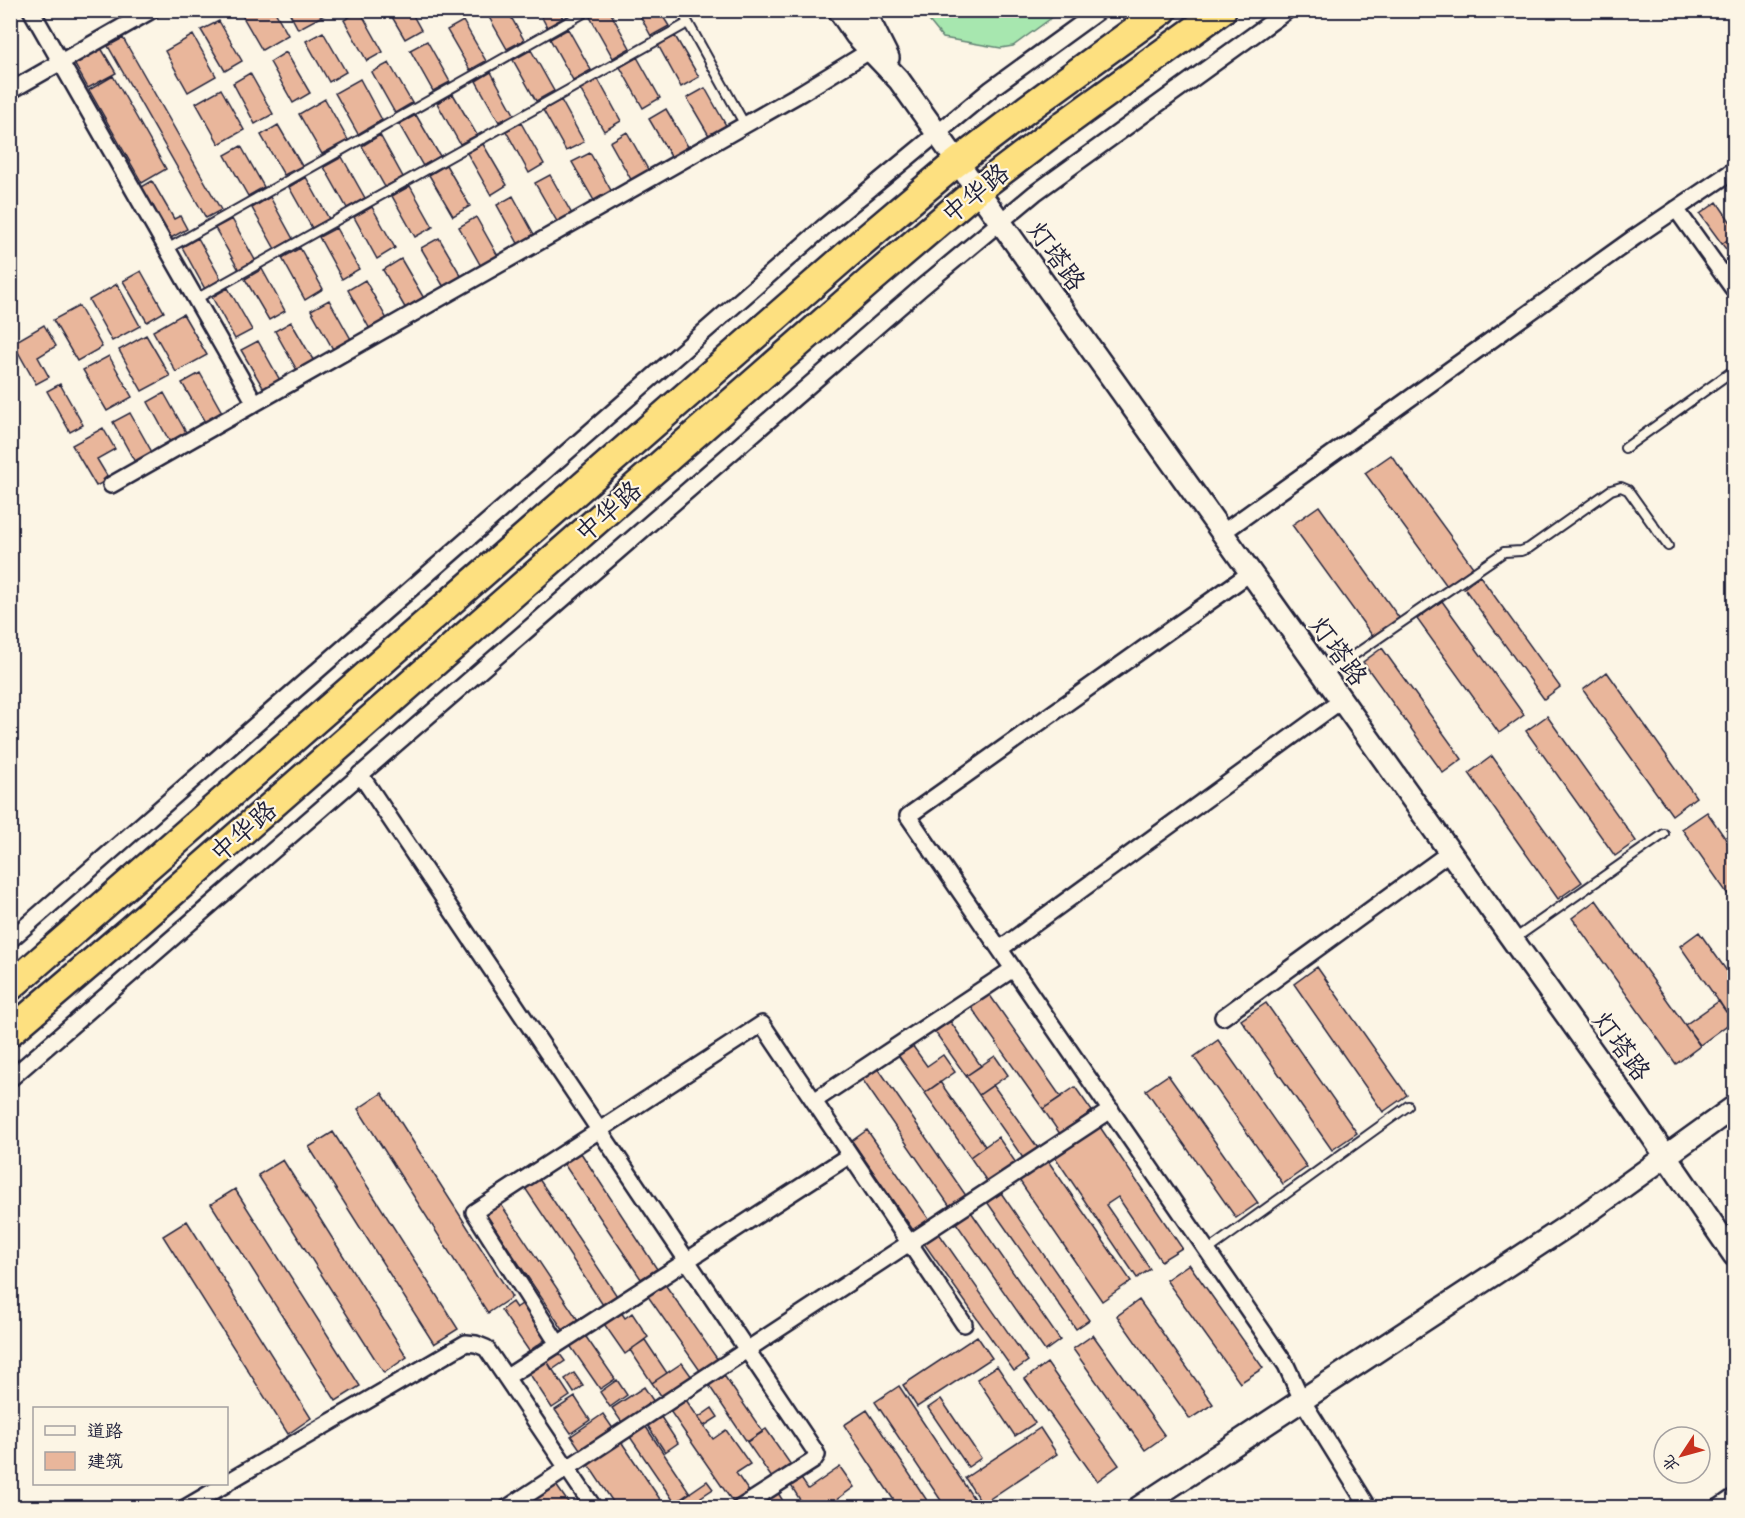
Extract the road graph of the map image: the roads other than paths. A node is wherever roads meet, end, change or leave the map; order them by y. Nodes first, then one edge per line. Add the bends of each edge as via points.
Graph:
1 (31, 10) edge
2 (589, 10) edge
3 (681, 10) edge
4 (839, 10) edge
5 (861, 10) edge
6 (1100, 10) edge
7 (1163, 10) edge
8 (1222, 10) edge
9 (1288, 10) edge
10 (146, 12) edge
11 (688, 23) junction
12 (870, 50) junction
13 (61, 62) junction
14 (898, 80) junction
15 (10, 91) edge
16 (745, 124) junction
17 (937, 134) junction
18 (957, 162) junction
19 (1734, 171) edge
20 (977, 190) junction
21 (1676, 209) junction
22 (1000, 223) junction
23 (167, 249) junction
24 (1734, 290) edge
25 (196, 300) junction
26 (1734, 370) edge
27 (255, 403) junction
28 (1625, 448) dead end
29 (111, 485) dead end
30 (1222, 533) junction
31 (1668, 546) dead end
32 (1250, 573) junction
33 (1324, 676) junction
34 (1342, 700) junction
35 (360, 774) junction
36 (1664, 834) dead end
37 (1450, 852) junction
38 (10, 940) edge
39 (1513, 940) junction
40 (1000, 949) junction
41 (1013, 969) junction
42 (10, 987) edge
43 (1223, 1017) dead end
44 (10, 1032) edge
45 (10, 1079) edge
46 (814, 1101) junction
47 (1408, 1106) dead end
48 (1734, 1107) edge
49 (1111, 1110) junction
50 (600, 1130) junction
51 (850, 1155) junction
52 (1666, 1156) junction
53 (909, 1243) junction
54 (1207, 1251) junction
55 (1734, 1255) edge
56 (687, 1260) junction
57 (964, 1324) dead end
58 (558, 1344) junction
59 (746, 1350) junction
60 (507, 1377) junction
61 (1302, 1400) junction
62 (567, 1468) junction
63 (228, 1482) edge
64 (223, 1485) edge
65 (1734, 1497) edge
66 (185, 1508) edge
67 (507, 1508) edge
68 (594, 1508) edge
69 (740, 1508) edge
70 (1138, 1508) edge
71 (1369, 1508) edge
72 (1718, 1508) edge

1 - 13 street
2 - 23 lane
3 - 11 lane
4 - 12 street, 灯塔路
5 - 14 street, 灯塔路
6 - 17 street via 991,89
7 - 18 highway, 中华路
8 - 20 highway, 中华路
9 - 22 street via 1035,193
10 - 13 street
11 - 16 lane
11 - 25 lane
12 - 14 street, 灯塔路
12 - 16 street
13 - 15 street
13 - 23 street
14 - 17 street, 灯塔路
16 - 27 street
17 - 18 street, 灯塔路
17 - 38 street via 825,226
18 - 20 street, 灯塔路
18 - 42 highway, 中华路
19 - 21 street
20 - 22 street, 灯塔路
20 - 44 highway, 中华路
21 - 24 street
21 - 30 street
22 - 30 street, 灯塔路
22 - 35 street
23 - 25 street
25 - 27 street
26 - 28 lane
27 - 29 street
30 - 32 street, 灯塔路
31 - 33 lane via 1628,490 1611,490 1529,548 1504,552
32 - 33 street, 灯塔路
32 - 40 street via 908,816
33 - 34 street, 灯塔路
34 - 37 street, 灯塔路
34 - 40 street
35 - 45 street
35 - 50 street
36 - 39 lane
37 - 39 street, 灯塔路
37 - 43 street
39 - 52 street, 灯塔路
40 - 41 street
41 - 46 street
41 - 49 street
46 - 50 street via 762,1024
46 - 51 street
47 - 54 lane
48 - 52 street
49 - 53 street
49 - 54 street
50 - 56 street
50 - 58 street via 474,1212
51 - 53 street
51 - 56 street
52 - 55 street, 灯塔路
52 - 61 street via 1587,1213
53 - 57 street
53 - 59 street
54 - 61 street via 1286,1365
56 - 58 street
56 - 59 street
58 - 60 street
59 - 62 street
59 - 69 street via 817,1455
60 - 62 street
60 - 63 street via 486,1348 466,1342
61 - 70 street
61 - 71 street
62 - 67 street
62 - 68 street
64 - 66 street
65 - 72 street

